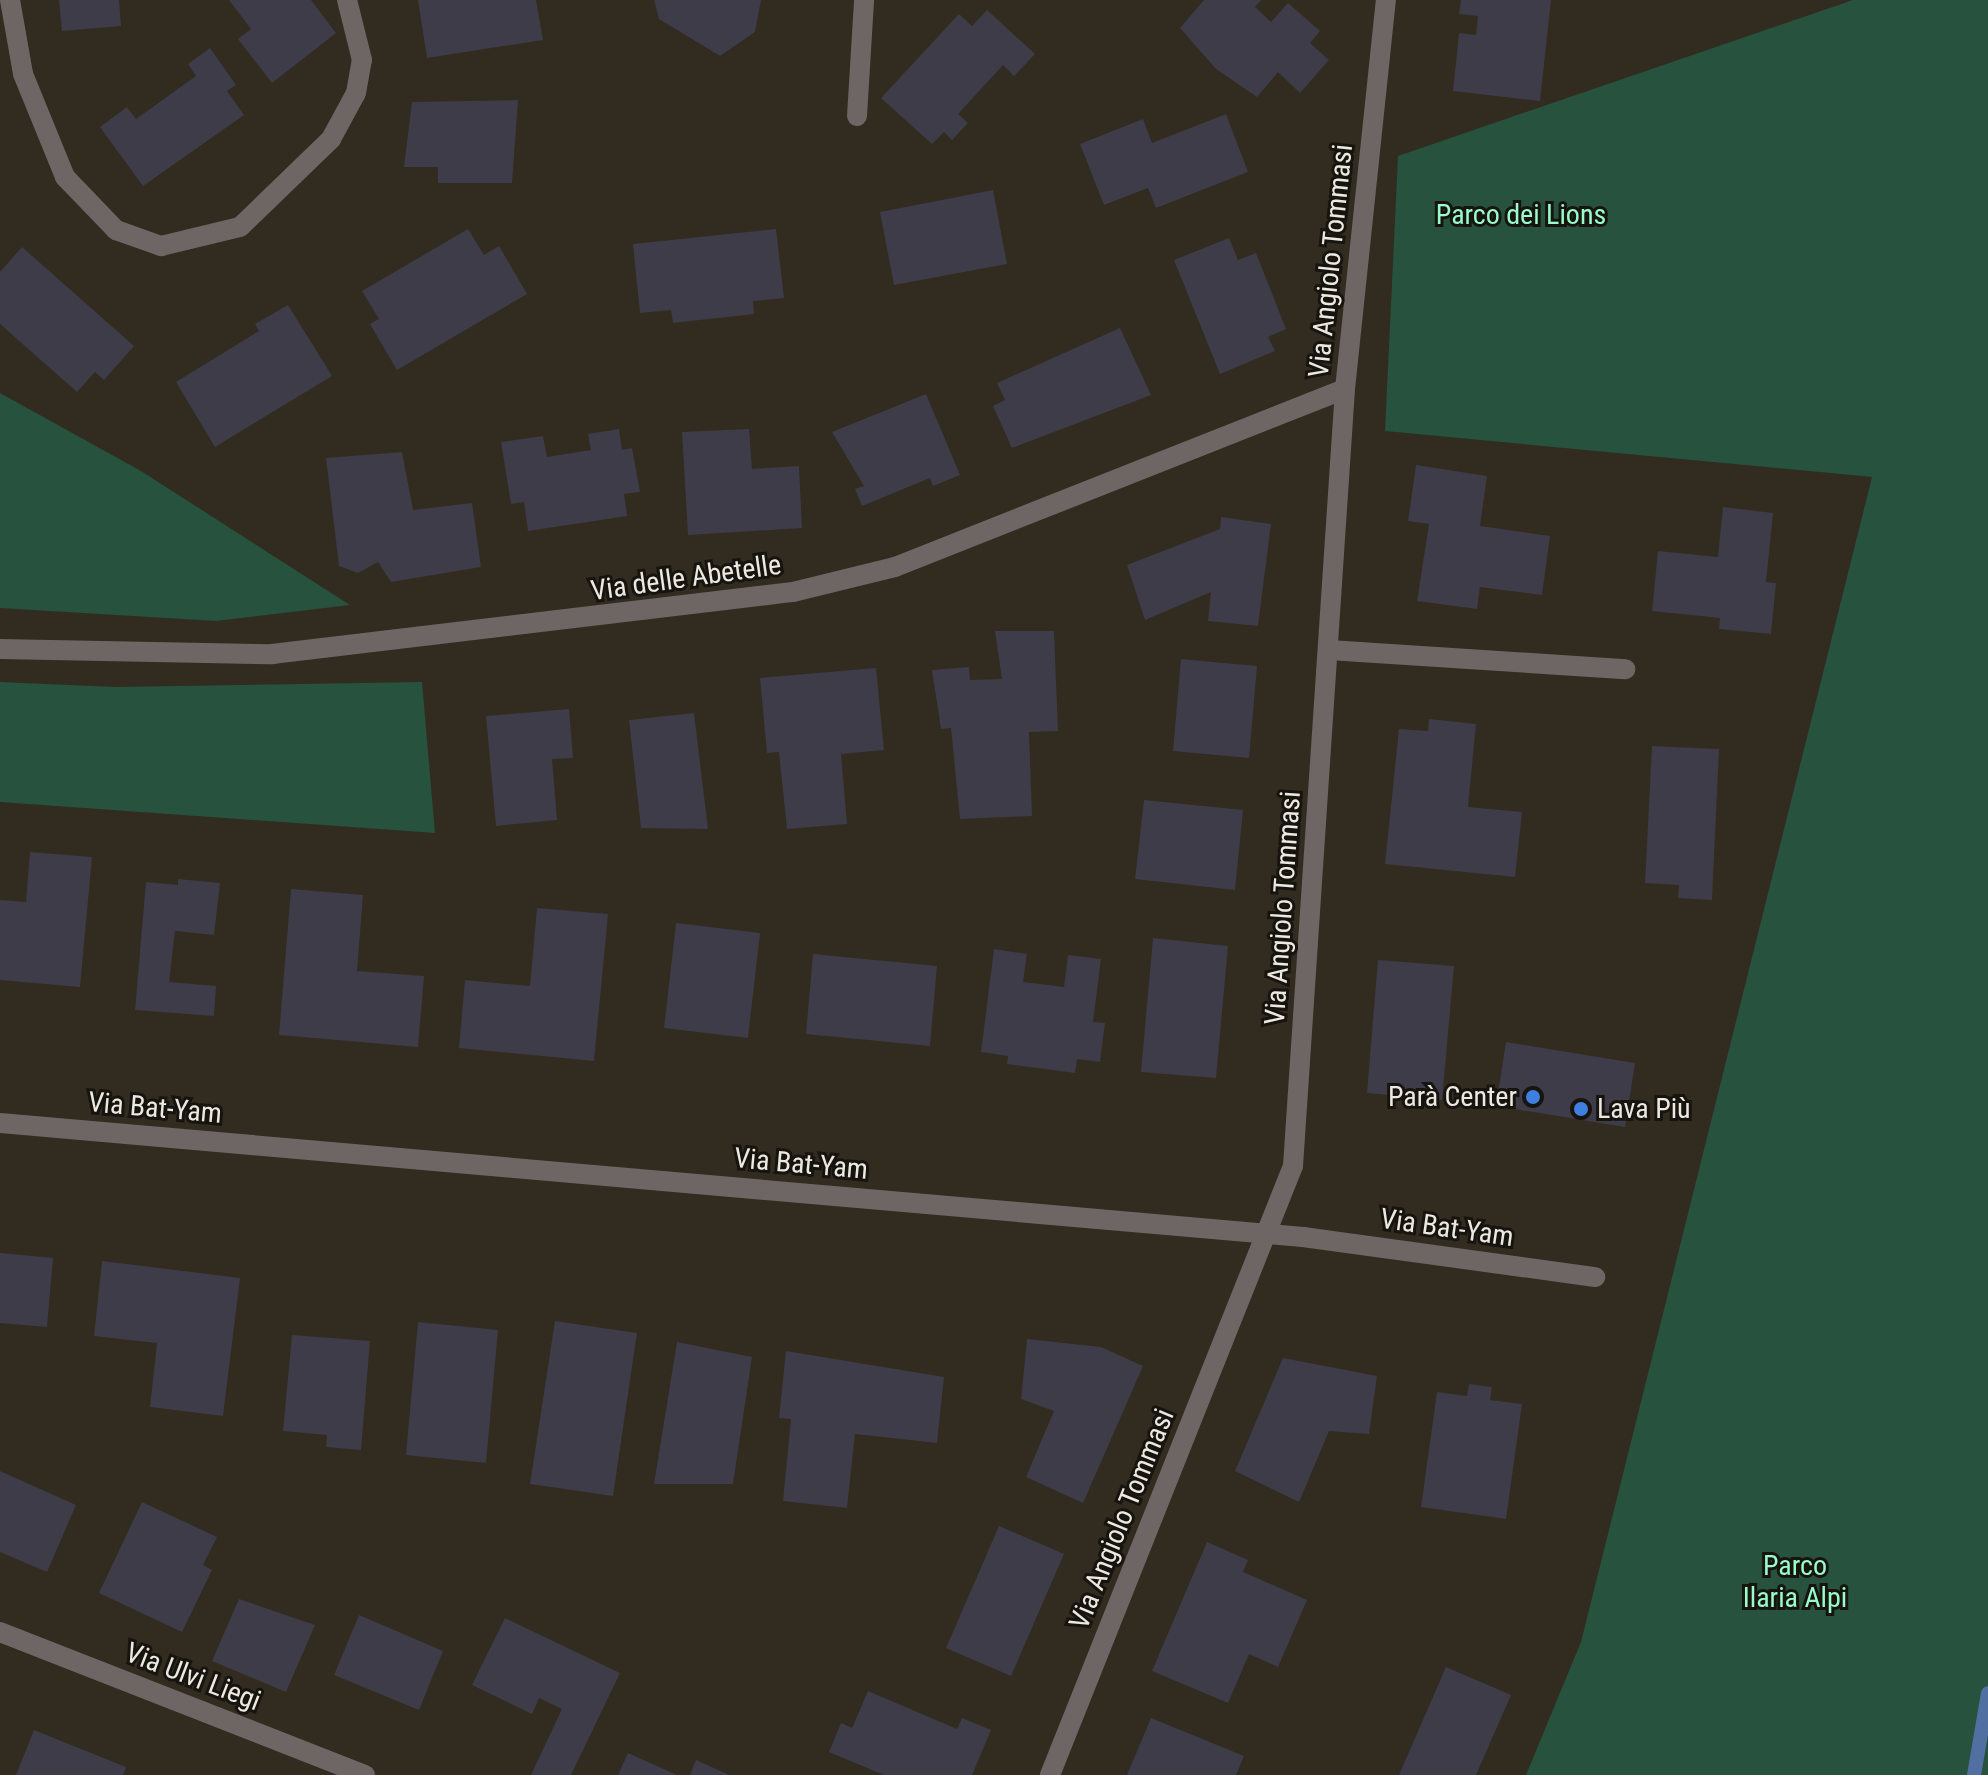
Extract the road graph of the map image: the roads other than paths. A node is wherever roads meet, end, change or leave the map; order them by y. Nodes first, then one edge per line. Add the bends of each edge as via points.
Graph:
1 (10, 0) edge
2 (347, 0) edge
3 (864, 0) edge
4 (1386, 0) edge
5 (857, 116) dead end
6 (1345, 389) junction
7 (0, 649) edge
8 (1329, 650) junction
9 (1625, 669) dead end
10 (0, 1123) edge
11 (1268, 1234) junction
12 (1595, 1277) dead end
13 (0, 1632) edge
14 (365, 1775) edge
15 (1050, 1775) edge

1 - 2 street via 23,74 65,177 116,230 161,246 240,227 331,139 356,93 362,60
3 - 5 street
4 - 6 street, Via Angiolo Tommasi
6 - 7 street, Via delle Abetelle via 895,567 793,592 272,654
6 - 8 street, Via Angiolo Tommasi
8 - 9 street
8 - 11 street, Via Angiolo Tommasi via 1293,1166
10 - 11 street, Via Bat-Yam
11 - 12 street, Via Bat-Yam
11 - 15 street, Via Angiolo Tommasi
13 - 14 street, Via Ulvi Liegi

